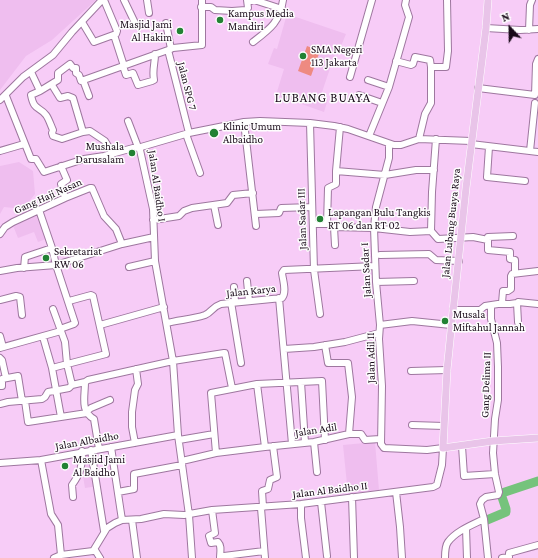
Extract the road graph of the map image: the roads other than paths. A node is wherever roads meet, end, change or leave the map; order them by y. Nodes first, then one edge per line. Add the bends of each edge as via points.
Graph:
1 (103, 0) edge
2 (124, 0) edge
3 (147, 0) edge
4 (283, 0) edge
5 (372, 0) edge
6 (406, 0) edge
7 (447, 0) edge
8 (488, 0) edge
9 (532, 0) edge
10 (247, 1) edge
11 (202, 3) edge
12 (282, 9) junction
13 (150, 13) dead end
14 (82, 22) junction
15 (166, 23) dead end
16 (136, 25) dead end
17 (486, 28) junction
18 (538, 29) edge
19 (529, 30) junction
20 (114, 35) junction
21 (253, 42) dead end
22 (170, 49) junction
23 (155, 54) junction
24 (538, 60) edge
25 (396, 61) junction
26 (123, 66) junction
27 (431, 67) junction
28 (30, 72) junction
29 (350, 77) dead end
30 (83, 80) junction
31 (368, 80) dead end
32 (52, 85) junction
33 (389, 87) junction
34 (478, 88) junction
35 (40, 91) junction
36 (359, 95) dead end
37 (6, 96) junction
38 (89, 96) dead end
39 (0, 100) edge
40 (382, 103) junction
41 (535, 103) dead end
42 (128, 121) dead end
43 (244, 122) junction
44 (310, 123) junction
45 (340, 127) junction
46 (535, 128) edge
47 (82, 132) junction
48 (187, 133) junction
49 (370, 136) junction
50 (419, 139) junction
51 (436, 140) junction
52 (471, 142) junction
53 (24, 144) junction
54 (389, 145) junction
55 (139, 147) junction
56 (489, 147) junction
57 (0, 151) edge
58 (530, 151) junction
59 (538, 152) edge
60 (113, 154) junction
61 (62, 166) junction
62 (434, 170) junction
63 (336, 171) junction
64 (200, 173) dead end
65 (385, 175) junction
66 (525, 181) dead end
67 (253, 193) junction
68 (65, 198) junction
69 (214, 206) junction
70 (312, 207) junction
71 (39, 210) junction
72 (256, 214) junction
73 (153, 220) junction
74 (313, 224) junction
75 (218, 225) dead end
76 (256, 226) dead end
77 (374, 228) junction
78 (431, 231) junction
79 (0, 234) edge
80 (513, 236) dead end
81 (154, 237) junction
82 (461, 238) junction
83 (488, 240) junction
84 (122, 244) junction
85 (334, 245) dead end
86 (52, 248) junction
87 (380, 255) dead end
88 (459, 260) junction
89 (155, 262) junction
90 (56, 265) junction
91 (375, 266) junction
92 (129, 267) dead end
93 (24, 268) junction
94 (314, 270) junction
95 (0, 271) edge
96 (538, 271) edge
97 (515, 273) junction
98 (247, 281) dead end
99 (414, 281) dead end
100 (376, 282) junction
101 (234, 286) dead end
102 (279, 298) junction
103 (0, 300) edge
104 (249, 300) junction
105 (69, 301) junction
106 (233, 302) junction
107 (502, 303) junction
108 (517, 303) junction
109 (538, 304) edge
110 (491, 306) junction
111 (164, 307) junction
112 (52, 309) dead end
113 (453, 310) junction
114 (320, 314) dead end
115 (22, 315) dead end
116 (518, 322) dead end
117 (167, 323) junction
118 (100, 325) junction
119 (380, 325) junction
120 (452, 326) junction
121 (61, 330) junction
122 (379, 333) junction
123 (0, 336) edge
124 (43, 337) junction
125 (325, 345) junction
126 (1, 347) edge
127 (284, 350) junction
128 (0, 358) edge
129 (173, 361) junction
130 (240, 363) dead end
131 (67, 364) junction
132 (52, 368) junction
133 (136, 369) junction
134 (447, 370) junction
135 (411, 371) dead end
136 (6, 378) junction
137 (85, 382) junction
138 (287, 382) junction
139 (301, 382) junction
140 (257, 384) junction
141 (72, 385) junction
142 (0, 386) edge
143 (232, 388) junction
144 (56, 391) junction
145 (110, 400) dead end
146 (24, 401) junction
147 (0, 404) edge
148 (86, 413) junction
149 (61, 417) junction
150 (412, 425) dead end
151 (444, 426) junction
152 (214, 434) junction
153 (349, 434) junction
154 (178, 437) junction
155 (538, 438) edge
156 (380, 439) junction
157 (326, 440) junction
158 (494, 441) junction
159 (314, 442) junction
160 (135, 443) junction
161 (305, 443) junction
162 (292, 444) junction
163 (273, 446) junction
164 (462, 446) junction
165 (111, 447) junction
166 (264, 447) junction
167 (443, 448) junction
168 (99, 449) junction
169 (91, 450) junction
170 (82, 452) junction
171 (216, 453) junction
172 (41, 460) junction
173 (0, 463) edge
174 (182, 463) junction
175 (317, 472) dead end
176 (495, 474) junction
177 (118, 492) junction
178 (396, 492) junction
179 (73, 497) dead end
180 (352, 497) junction
181 (321, 502) junction
182 (301, 504) junction
183 (262, 508) junction
184 (212, 510) junction
185 (188, 515) junction
186 (122, 520) junction
187 (132, 520) junction
188 (484, 521) junction
189 (466, 528) junction
190 (104, 531) junction
191 (538, 544) edge
192 (95, 550) junction
193 (61, 555) junction
194 (265, 555) edge
195 (327, 556) dead end
196 (501, 556) edge
197 (222, 557) edge
198 (54, 558) edge
199 (100, 558) edge
200 (137, 558) edge
201 (192, 558) edge
202 (306, 558) edge
203 (354, 558) edge
204 (402, 558) edge
205 (445, 558) edge
206 (467, 558) edge
207 (488, 558) edge

1 - 14 street
1 - 20 street via 117,32
2 - 16 street
3 - 13 street
4 - 12 street
5 - 29 street
6 - 25 street via 409,17
7 - 27 street via 446,66
8 - 17 main road, Jalan Lubang Buaya Raya
9 - 19 street
10 - 11 street via 246,10 232,11 215,10
10 - 12 street via 254,0
11 - 22 street, Jalan SPG 7 via 202,45
12 - 21 street via 274,25
14 - 20 street via 94,42
14 - 28 street via 53,55
15 - 22 street
17 - 19 street
17 - 34 main road, Jalan Lubang Buaya Raya
18 - 19 street
20 - 26 street
22 - 23 street
22 - 48 street, Jalan SPG 7
23 - 26 street
23 - 26 street via 152,81 139,85 133,73 126,75
24 - 34 street via 534,95
25 - 27 street via 411,66 415,58 423,58 430,60
25 - 33 street
26 - 30 street
27 - 50 street via 431,103 425,114
28 - 35 street
28 - 37 street via 16,83
30 - 32 street via 81,81 76,68 70,64 57,74 58,80
30 - 38 street
31 - 33 street
32 - 35 street
32 - 47 street via 60,98 73,98
33 - 40 street
34 - 52 main road, Jalan Lubang Buaya Raya
35 - 47 street via 31,96 36,108 46,116 53,136 62,139
36 - 40 street
37 - 39 street
37 - 53 street
40 - 49 street
41 - 46 street
42 - 55 street
43 - 44 street, Jalan Al Baidho I
43 - 48 street, Jalan Al Baidho I
43 - 67 street
44 - 45 street, Jalan Al Baidho I
44 - 70 street, Jalan Sadar III
45 - 49 street, Jalan Al Baidho I
45 - 63 street
46 - 58 street
47 - 60 street via 90,131 97,135 105,141
48 - 55 street, Jalan Al Baidho I
48 - 64 street, Jalan SPG 7
49 - 54 street, Jalan Al Baidho I
50 - 51 street
50 - 54 street via 401,145
51 - 52 street
51 - 62 street
52 - 56 street
52 - 82 main road, Jalan Lubang Buaya Raya
53 - 57 street
53 - 61 street via 31,159 36,159 42,171
54 - 65 street, Jalan Sadar I
55 - 60 street
55 - 73 street, Jalan Al Baidho I via 153,209
56 - 58 street
56 - 66 street via 487,177
58 - 59 street
60 - 61 street
61 - 68 street via 67,180 61,184
62 - 65 street
62 - 78 street
63 - 65 street
63 - 74 street via 336,184 328,188 327,224
65 - 77 street, Jalan Sadar I via 376,207
67 - 69 street via 234,195 227,203
67 - 72 street
68 - 71 street, Gang Haji Nasan
68 - 84 street, Gang Haji Nasan via 92,188 104,216 116,229
69 - 73 street via 205,205 184,211 177,217
69 - 75 street
70 - 72 street via 281,208 279,213
70 - 74 street, Jalan Sadar III
71 - 79 street, Gang Haji Nasan via 12,223
71 - 86 street
72 - 76 street
73 - 81 street, Jalan Al Baidho I
74 - 94 street, Jalan Sadar III
77 - 78 street via 410,232
77 - 85 street via 334,227
77 - 91 street, Jalan Sadar I
78 - 82 street via 438,239
80 - 83 street via 488,237
81 - 84 street
81 - 89 street, Jalan Al Baidho I
82 - 83 street
82 - 88 main road, Jalan Lubang Buaya Raya
83 - 97 street via 488,250 510,252 510,259 515,260
84 - 90 street
86 - 90 street
86 - 93 street via 25,257
87 - 88 street via 430,254 436,260
88 - 113 main road, Jalan Lubang Buaya Raya
89 - 92 street
89 - 111 street, Jalan Al Baidho I
90 - 93 street
90 - 105 street
91 - 94 street
91 - 100 street, Jalan Sadar I
93 - 95 street
94 - 102 street, Jalan Karya via 283,271 284,295
94 - 114 street, Jalan Sadar III
96 - 97 street
97 - 107 street via 511,275 510,290 503,292
98 - 104 street
99 - 100 street
100 - 119 street, Jalan Sadar I
101 - 106 street
102 - 104 street, Jalan Karya
102 - 127 street
103 - 115 street via 20,297
104 - 106 street, Jalan Karya
105 - 118 street via 92,295
105 - 121 street via 75,323
106 - 117 street, Jalan Karya via 215,306 204,315
106 - 130 street
107 - 108 street
107 - 110 street
108 - 109 street
108 - 116 street
110 - 113 street via 485,306 480,310
110 - 158 street, Gang Delima II via 498,367
111 - 117 street, Jalan Al Baidho I
111 - 118 street
112 - 121 street
113 - 120 main road, Jalan Lubang Buaya Raya
117 - 129 street, Jalan Al Baidho I
118 - 131 street via 106,354
119 - 120 street, Jalan Adil II via 412,321
119 - 122 street, Jalan Adil II
120 - 134 main road, Jalan Lubang Buaya Raya
121 - 124 street
121 - 131 street
122 - 125 street
122 - 156 street, Jalan Adil II via 382,380
123 - 126 street
124 - 126 street
124 - 132 street
125 - 127 street
125 - 153 street via 328,363 348,363 352,397
127 - 138 street
128 - 136 street
129 - 133 street
129 - 143 street via 225,353
129 - 154 street, Jalan Al Baidho I
131 - 132 street
131 - 141 street
132 - 144 street
133 - 137 street
133 - 160 street via 138,384 132,412
134 - 135 street
134 - 151 main road, Jalan Lubang Buaya Raya
136 - 142 street via 2,379
136 - 146 street via 18,376
137 - 141 street
137 - 148 street
138 - 139 street
138 - 140 street
138 - 162 street
139 - 157 street via 322,381
139 - 161 street
140 - 143 street
140 - 166 street
141 - 144 street
143 - 152 street via 211,393
144 - 146 street via 48,392 43,399
144 - 149 street
145 - 148 street
146 - 147 street
146 - 149 street via 28,422
148 - 149 street
148 - 168 street via 94,420
150 - 151 street
151 - 167 main road, Jalan Lubang Buaya Raya
152 - 154 street, Jalan Albaidho
152 - 171 street
153 - 156 street, Jalan Adil via 361,434 365,440
153 - 157 street, Jalan Adil
154 - 160 street, Jalan Albaidho
154 - 174 street, Jalan Al Baidho I
155 - 158 main road
156 - 167 street, Jalan Adil via 384,448
157 - 159 street, Jalan Adil
158 - 164 main road
158 - 176 street, Gang Delima II
159 - 161 street, Jalan Adil
159 - 175 street
160 - 165 street, Jalan Albaidho
161 - 162 street, Jalan Adil
162 - 163 street, Jalan Adil
163 - 166 street, Jalan Adil
163 - 183 street via 277,477 270,480 268,489 262,491
164 - 167 main road
164 - 176 street via 464,476
165 - 168 street, Jalan Albaidho
165 - 177 street
166 - 171 street, Jalan Adil
167 - 178 street, Jalan Al Baidho II via 437,485
168 - 169 street, Jalan Albaidho
169 - 170 street, Jalan Albaidho
169 - 190 street
170 - 172 street, Jalan Albaidho
170 - 179 street via 78,477 72,484
171 - 174 street, Jalan Adil
172 - 173 street, Jalan Albaidho
172 - 193 street via 51,514 58,525
174 - 177 street, Jalan Adil via 133,474 134,489
174 - 185 street, Jalan Al Baidho I
176 - 188 street, Gang Delima II via 499,493 480,501
177 - 186 street
178 - 180 street, Jalan Al Baidho II
178 - 204 street
180 - 181 street, Jalan Al Baidho II
180 - 203 street
181 - 182 street, Jalan Al Baidho II
181 - 195 street
182 - 183 street, Jalan Al Baidho II
182 - 202 street
183 - 184 street, Jalan Al Baidho II
183 - 194 street
184 - 185 street, Jalan Al Baidho II
184 - 197 street via 215,533 209,537 211,543 219,543
185 - 187 street, Jalan Al Baidho II via 164,514
185 - 201 street, Jalan Al Baidho I
186 - 187 street, Jalan Al Baidho II
186 - 190 street via 108,526
187 - 200 street
188 - 189 street
188 - 207 street
189 - 205 street via 449,542
189 - 206 street
190 - 192 street
191 - 196 street via 509,553 509,557
192 - 193 street
192 - 199 street
193 - 198 street
194 - 197 street

